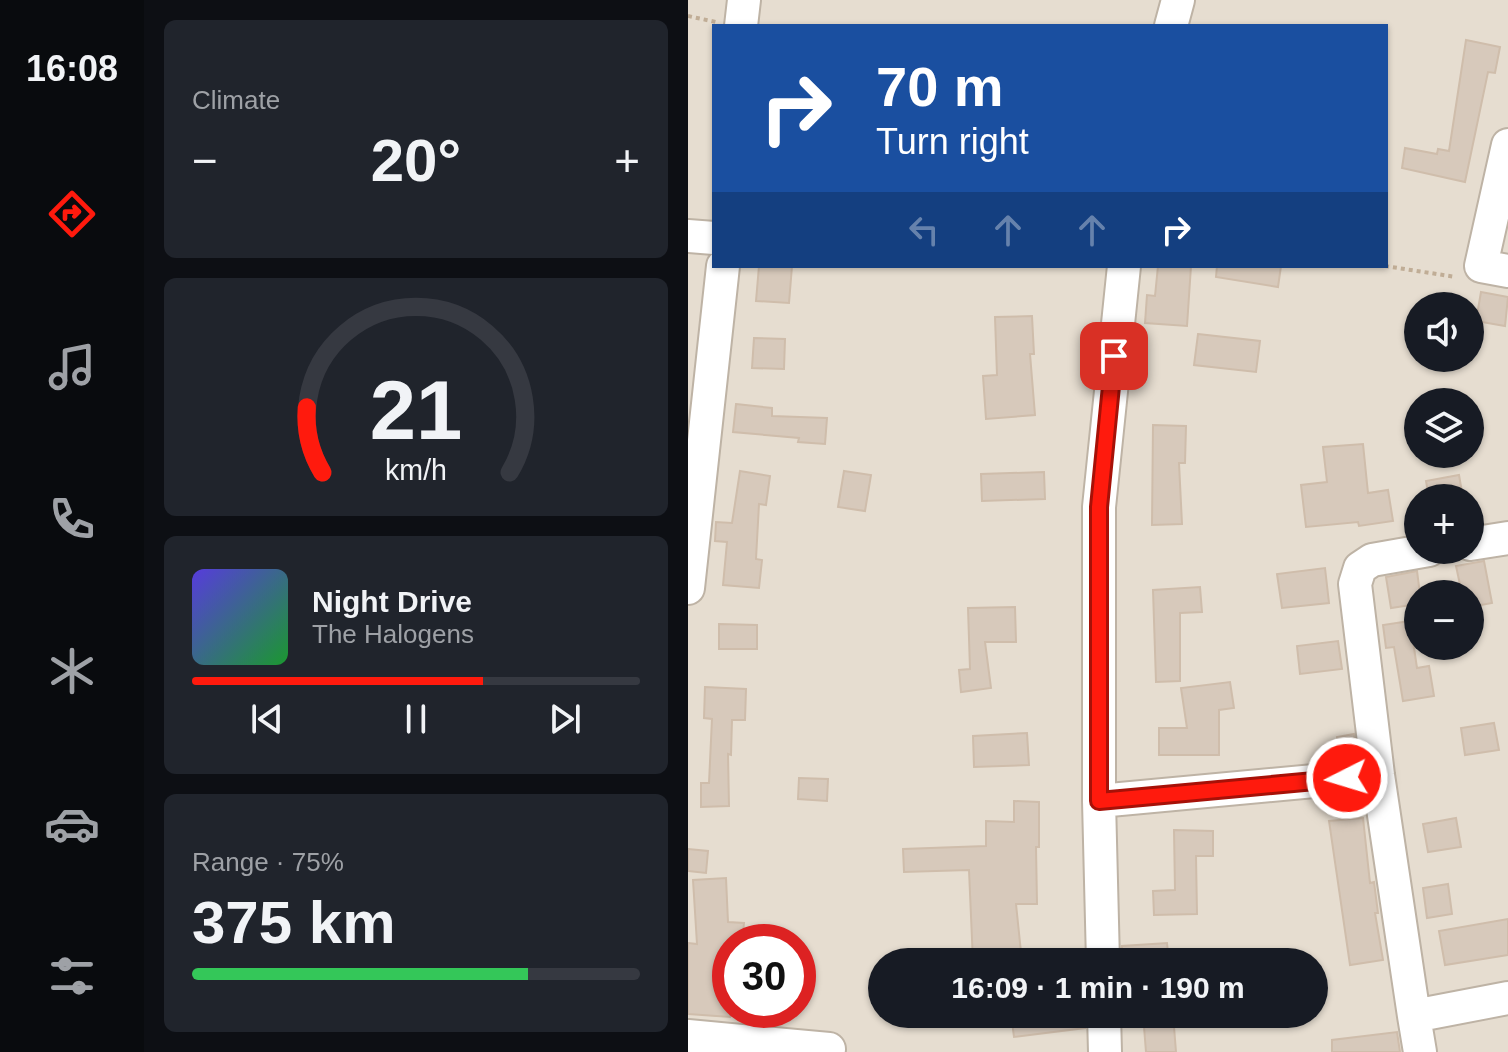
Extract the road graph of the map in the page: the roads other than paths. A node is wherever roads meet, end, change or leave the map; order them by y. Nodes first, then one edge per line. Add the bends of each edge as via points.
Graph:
1 (744, 0) edge
2 (1178, 0) edge
3 (741, 24) edge
4 (1172, 24) edge
5 (1508, 145) edge
6 (688, 236) edge
7 (712, 238) edge
8 (723, 268) edge
9 (1124, 268) edge
10 (1494, 269) edge
11 (699, 391) edge
12 (1508, 538) edge
13 (1484, 542) edge
14 (1404, 554) edge
15 (688, 588) edge
16 (1378, 775) junction
17 (1099, 801) junction
18 (1103, 948) edge
19 (1508, 998) edge
20 (1414, 1016) junction
21 (1104, 1028) edge
22 (688, 1036) edge
23 (829, 1049) dead end
24 (1105, 1052) edge
25 (1420, 1052) edge

1 - 3 street
2 - 4 street
5 - 10 street
6 - 7 street
8 - 11 street
9 - 17 street via 1099,507
11 - 15 street
12 - 13 street
14 - 16 street via 1372,560 1360,568 1355,584
16 - 17 street
16 - 20 street
17 - 18 street
19 - 20 street
20 - 25 street
21 - 24 street
22 - 23 street

